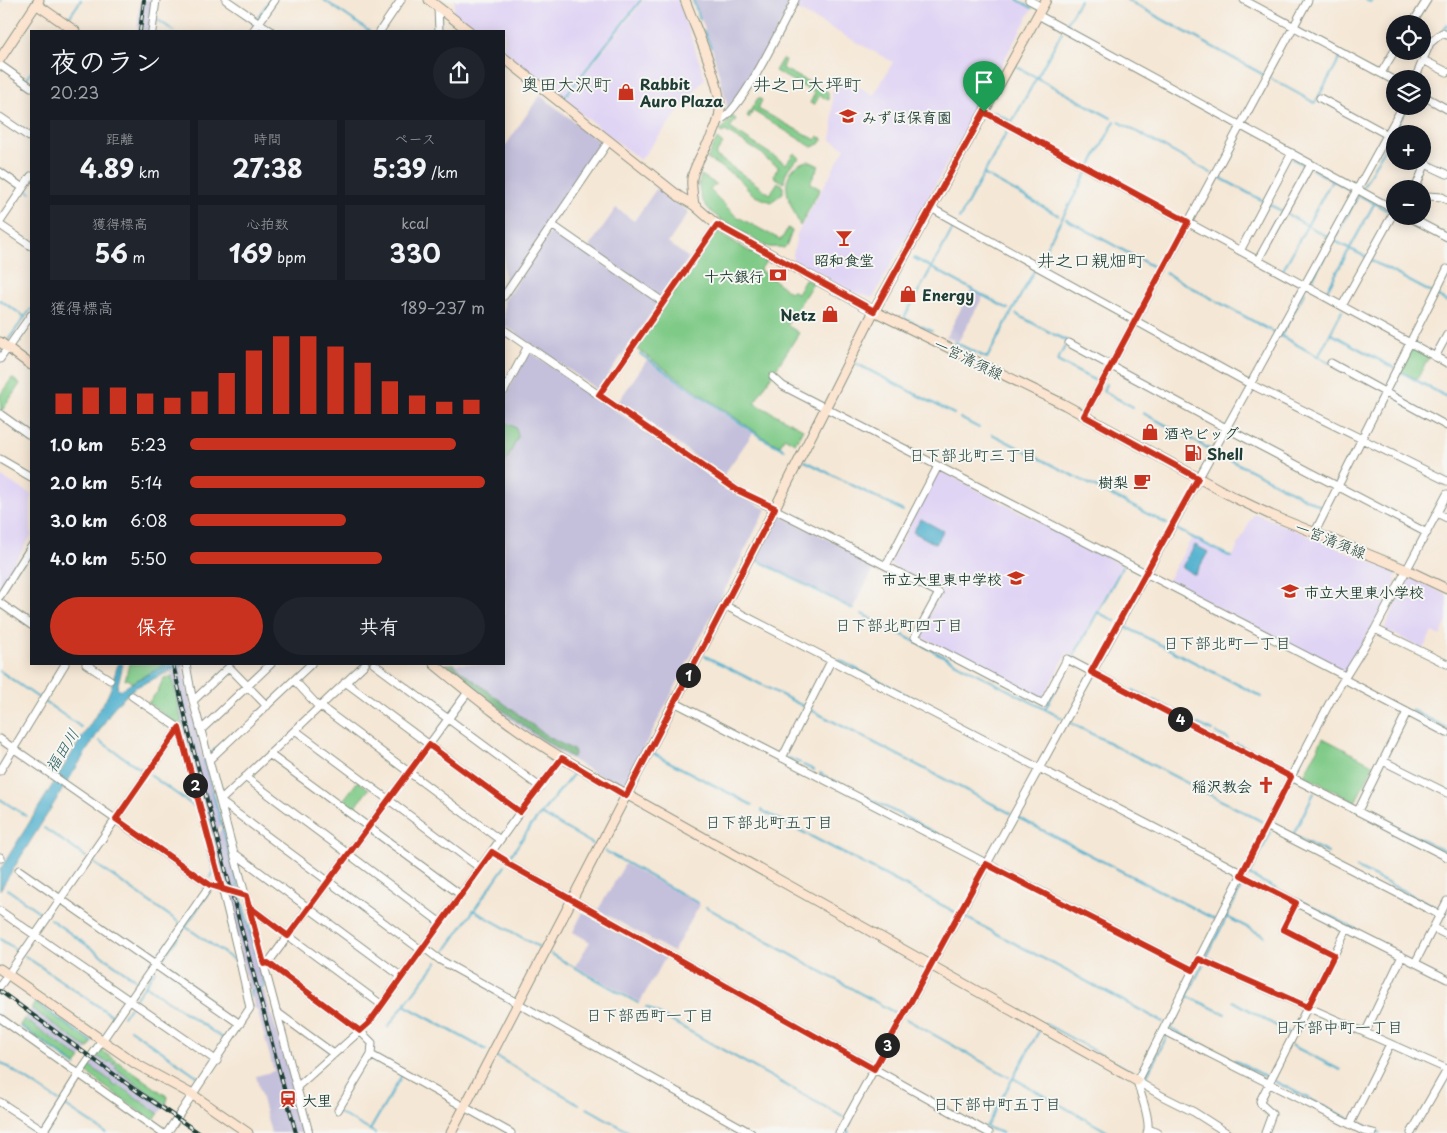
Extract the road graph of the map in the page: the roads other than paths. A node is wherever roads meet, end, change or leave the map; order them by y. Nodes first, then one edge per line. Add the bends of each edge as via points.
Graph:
1 (156, 0) edge
2 (226, 0) edge
3 (275, 0) edge
4 (401, 0) edge
5 (429, 0) edge
6 (685, 0) edge
7 (795, 0) edge
8 (1029, 0) edge
9 (1244, 0) edge
10 (1308, 0) edge
11 (1427, 0) edge
12 (35, 1) edge
13 (1042, 7) edge
14 (439, 8) junction
15 (1418, 15) edge
16 (259, 23) junction
17 (1294, 27) junction
18 (74, 30) edge
19 (152, 30) edge
20 (254, 30) edge
21 (270, 30) edge
22 (381, 30) edge
23 (439, 30) edge
24 (468, 30) edge
25 (1447, 35) edge
26 (1431, 42) edge
27 (0, 59) edge
28 (505, 59) edge
29 (1389, 60) edge
30 (1423, 60) joint
31 (0, 65) edge
32 (1419, 70) edge
33 (1447, 72) edge
34 (1381, 73) junction
35 (1386, 76) edge
36 (30, 86) edge
37 (1320, 98) dead end
38 (1431, 100) edge
39 (1447, 108) edge
40 (984, 112) junction
41 (0, 117) edge
42 (718, 121) junction
43 (1240, 125) junction
44 (30, 137) edge
45 (1386, 138) joint
46 (610, 141) junction
47 (1292, 153) junction
48 (1311, 164) junction
49 (1431, 167) edge
50 (0, 172) edge
51 (1447, 174) edge
52 (30, 178) edge
53 (23, 188) junction
54 (1358, 189) junction
55 (1431, 196) edge
56 (1447, 200) edge
57 (694, 205) junction
58 (1386, 205) edge
59 (931, 208) junction
60 (1188, 222) junction
61 (0, 223) edge
62 (552, 225) junction
63 (717, 225) junction
64 (1387, 225) edge
65 (1427, 225) edge
66 (1447, 237) edge
67 (30, 245) edge
68 (1240, 251) junction
69 (1258, 260) junction
70 (1447, 269) edge
71 (1305, 286) junction
72 (505, 295) edge
73 (663, 302) junction
74 (1342, 306) junction
75 (874, 311) junction
76 (30, 316) edge
77 (1135, 320) junction
78 (505, 331) edge
79 (1447, 335) edge
80 (1069, 343) dead end
81 (1410, 343) junction
82 (4, 345) edge
83 (528, 346) junction
84 (1435, 357) junction
85 (0, 359) edge
86 (1331, 363) dead end
87 (1447, 363) edge
88 (30, 364) edge
89 (1111, 365) junction
90 (773, 377) dead end
91 (1250, 384) junction
92 (505, 389) edge
93 (1385, 393) junction
94 (599, 395) junction
95 (826, 408) junction
96 (0, 414) edge
97 (1084, 416) junction
98 (1447, 426) edge
99 (1226, 428) junction
100 (28, 434) dead end
101 (1362, 439) junction
102 (0, 459) edge
103 (938, 466) junction
104 (30, 475) edge
105 (1198, 478) junction
106 (1447, 481) edge
107 (1338, 486) junction
108 (1447, 494) edge
109 (775, 508) junction
110 (1437, 513) junction
111 (1447, 518) edge
112 (1315, 532) junction
113 (1427, 533) junction
114 (30, 549) edge
115 (886, 566) junction
116 (1407, 570) junction
117 (1145, 574) junction
118 (1447, 589) edge
119 (0, 596) edge
120 (0, 603) edge
121 (724, 606) junction
122 (30, 624) edge
123 (1375, 629) junction
124 (832, 661) junction
125 (1447, 664) edge
126 (64, 665) edge
127 (88, 665) edge
128 (186, 665) edge
129 (270, 665) edge
130 (310, 665) edge
131 (364, 665) edge
132 (375, 665) edge
133 (435, 665) edge
134 (1091, 672) junction
135 (1345, 678) junction
136 (110, 680) dead end
137 (294, 680) junction
138 (345, 682) junction
139 (247, 686) junction
140 (468, 692) junction
141 (132, 696) dead end
142 (193, 701) junction
143 (674, 702) junction
144 (267, 706) junction
145 (319, 707) junction
146 (1407, 712) junction
147 (448, 719) junction
148 (179, 728) junction
149 (201, 730) junction
150 (294, 730) junction
151 (1447, 733) edge
152 (0, 739) edge
153 (429, 745) junction
154 (14, 748) junction
155 (269, 754) junction
156 (562, 758) junction
157 (782, 758) junction
158 (209, 760) junction
159 (1383, 761) junction
160 (1039, 768) junction
161 (0, 772) edge
162 (409, 772) junction
163 (245, 777) junction
164 (1291, 777) junction
165 (540, 787) junction
166 (1447, 793) edge
167 (626, 796) junction
168 (388, 800) junction
169 (220, 801) junction
170 (1358, 811) junction
171 (520, 812) junction
172 (116, 819) junction
173 (1266, 826) junction
174 (368, 827) junction
175 (500, 840) junction
176 (492, 852) junction
177 (234, 853) junction
178 (348, 854) junction
179 (1447, 857) edge
180 (986, 864) junction
181 (480, 868) junction
182 (19, 870) dead end
183 (1242, 874) junction
184 (328, 881) junction
185 (210, 885) junction
186 (222, 889) junction
187 (461, 895) junction
188 (246, 896) junction
189 (60, 899) junction
190 (572, 900) junction
191 (1447, 902) edge
192 (1296, 903) junction
193 (248, 906) junction
194 (308, 908) junction
195 (0, 911) edge
196 (1440, 914) junction
197 (441, 923) junction
198 (1434, 928) junction
199 (1347, 929) junction
200 (35, 935) junction
201 (1447, 935) edge
202 (288, 936) junction
203 (422, 949) junction
204 (1334, 955) junction
205 (1402, 956) junction
206 (1199, 959) junction
207 (266, 963) junction
208 (1416, 964) junction
209 (155, 965) junction
210 (930, 966) junction
211 (1193, 970) junction
212 (4, 972) edge
213 (402, 977) junction
214 (1447, 980) edge
215 (0, 986) edge
216 (129, 1002) junction
217 (518, 1003) junction
218 (382, 1005) junction
219 (1308, 1007) junction
220 (278, 1013) junction
221 (0, 1018) edge
222 (240, 1024) junction
223 (1163, 1030) junction
224 (360, 1031) junction
225 (1365, 1033) junction
226 (102, 1041) junction
227 (1390, 1044) junction
228 (334, 1054) junction
229 (371, 1055) junction
230 (217, 1060) junction
231 (874, 1069) junction
232 (1447, 1070) edge
233 (79, 1074) junction
234 (1137, 1081) junction
235 (1269, 1084) junction
236 (297, 1087) junction
237 (192, 1095) junction
238 (0, 1102) edge
239 (464, 1107) junction
240 (338, 1110) dead end
241 (1350, 1124) junction
242 (1148, 1131) edge
243 (44, 1132) edge
244 (841, 1132) edge
245 (1362, 1132) edge
246 (162, 1133) edge
247 (167, 1133) edge
248 (248, 1133) edge
249 (309, 1133) edge
250 (451, 1133) edge
251 (511, 1133) edge
252 (751, 1133) edge
253 (990, 1133) edge
254 (1157, 1133) edge
255 (1227, 1133) edge
256 (1265, 1133) edge
257 (1373, 1133) edge
258 (1411, 1133) edge

1 - 19 street
2 - 16 street
3 - 16 street
4 - 22 street
5 - 14 street
6 - 42 street via 720,100
7 - 42 street via 747,87 732,110
8 - 13 street
9 - 17 street
10 - 17 street
11 - 15 street
12 - 18 street
12 - 27 street
13 - 40 street
13 - 43 street
14 - 23 street
14 - 24 street
16 - 20 street
16 - 21 street
17 - 34 street
17 - 43 street
25 - 26 street via 1442,33
28 - 46 street, 一宮清須線
29 - 34 street
30 - 32 street
30 - 33 street
31 - 36 street
34 - 35 street
37 - 45 street
38 - 39 street
40 - 59 street
40 - 60 street
41 - 44 street
42 - 57 street via 692,178
43 - 47 street
43 - 60 street
45 - 54 street
46 - 57 street, 一宮清須線
46 - 62 street
47 - 48 street
47 - 68 street
48 - 54 street
48 - 69 street
49 - 51 street
50 - 53 street
52 - 53 street
53 - 61 street
54 - 58 street
54 - 71 street
55 - 56 street
57 - 63 street, 一宮清須線
59 - 75 street
59 - 77 street
60 - 68 street
60 - 77 street
61 - 67 street
62 - 72 street
62 - 73 street
63 - 73 street
63 - 75 street, 一宮清須線
64 - 74 street
65 - 66 street
68 - 69 street
69 - 71 street
70 - 81 street
71 - 74 street
71 - 91 street
73 - 94 street
74 - 81 street
75 - 95 street
75 - 97 street, 一宮清須線
76 - 82 street
77 - 89 street
77 - 91 street
78 - 83 street
79 - 84 street
80 - 89 street
81 - 84 street
81 - 93 street
82 - 85 street
82 - 88 street
83 - 92 street
83 - 94 street
84 - 87 street
86 - 93 street
89 - 97 street
89 - 99 street
90 - 95 street
91 - 99 street
91 - 101 street
93 - 98 street
93 - 101 street
94 - 109 street via 737,490
95 - 103 street
95 - 109 street
96 - 100 street
97 - 105 street, 一宮清須線
99 - 105 street
99 - 107 street
101 - 106 street
101 - 107 street
102 - 104 street
103 - 115 street
103 - 117 street
105 - 112 street, 一宮清須線 via 1254,507
105 - 117 street
107 - 112 street
107 - 113 street
108 - 110 street
109 - 115 street
109 - 121 street
110 - 111 street
110 - 113 street
112 - 116 street, 一宮清須線
113 - 116 street
114 - 119 street
115 - 134 street via 939,593 915,637 1043,704 1067,659
116 - 118 street, 一宮清須線
116 - 123 street
117 - 134 street
117 - 135 street
120 - 122 street
121 - 124 street
121 - 143 street
123 - 125 street
123 - 135 street
124 - 157 street
124 - 160 street
126 - 154 street
127 - 136 street
128 - 142 street
129 - 139 street
130 - 137 street
131 - 138 street
132 - 147 street
133 - 140 street
134 - 160 street
134 - 164 street
135 - 146 street
135 - 164 street
137 - 144 street
137 - 145 street
138 - 145 street
138 - 153 street
139 - 142 street via 229,667
139 - 144 street
139 - 149 street
140 - 147 street
140 - 156 street
141 - 148 street
142 - 149 street
143 - 157 street
143 - 167 street
144 - 158 street
145 - 150 street
145 - 162 street
146 - 151 street
146 - 159 street
147 - 153 street
147 - 165 street
148 - 172 street
148 - 186 street
149 - 158 street
150 - 155 street
150 - 168 street
152 - 154 street
153 - 162 street
153 - 171 street
154 - 161 street
154 - 172 street
155 - 163 street
155 - 174 street
156 - 165 street
156 - 167 street
157 - 180 street
158 - 169 street
159 - 166 street
159 - 170 street
160 - 180 street
160 - 183 street
162 - 168 street
162 - 175 street
163 - 169 street
163 - 178 street
164 - 170 street
164 - 173 street
165 - 171 street
167 - 190 street
167 - 210 street
168 - 174 street
168 - 181 street
169 - 177 street
169 - 184 street
170 - 179 street
171 - 175 street
172 - 185 street
172 - 189 street
173 - 183 street
173 - 196 street
174 - 178 street
174 - 187 street
175 - 176 street
176 - 181 street
176 - 190 street
177 - 188 street
177 - 194 street
178 - 184 street
178 - 197 street
180 - 210 street
180 - 211 street
181 - 187 street
182 - 189 street
183 - 192 street
183 - 206 street
184 - 194 street
184 - 203 street
185 - 186 street
185 - 209 street
186 - 188 street
186 - 222 street via 250,1008
187 - 197 street
188 - 193 street
189 - 200 street
189 - 209 street
190 - 217 street
190 - 231 street
191 - 196 street
192 - 199 street
192 - 204 street via 1283,929
193 - 202 street
193 - 207 street
194 - 202 street
194 - 213 street
195 - 200 street
196 - 198 street
197 - 203 street
198 - 201 street
198 - 208 street
199 - 204 street
199 - 205 street
200 - 212 street
200 - 216 street
202 - 207 street
202 - 218 street
203 - 213 street
203 - 217 street
204 - 219 street
205 - 208 street
205 - 225 street
206 - 211 street
206 - 219 street
207 - 220 street
207 - 224 street
208 - 214 street
209 - 216 street
209 - 222 street
210 - 231 street
210 - 234 street
211 - 223 street
212 - 215 street
212 - 226 street
213 - 218 street
216 - 226 street
216 - 230 street
217 - 239 street
217 - 252 street
218 - 224 street
219 - 225 street
219 - 235 street
220 - 228 street
220 - 236 street
221 - 233 street
222 - 230 street
223 - 234 street
223 - 235 street
224 - 228 street
224 - 229 street via 372,1043
225 - 227 street
226 - 233 street
226 - 237 street
227 - 232 street
227 - 241 street
228 - 236 street
229 - 239 street
229 - 240 street
230 - 237 street
231 - 244 street
231 - 253 street
232 - 258 street
233 - 243 street
233 - 246 street
234 - 242 street
234 - 255 street
235 - 241 street
235 - 256 street via 1260,1101 1272,1114
236 - 249 street
237 - 247 street
237 - 248 street
238 - 243 street
239 - 250 street
239 - 251 street
241 - 245 street
242 - 254 street
245 - 257 street

